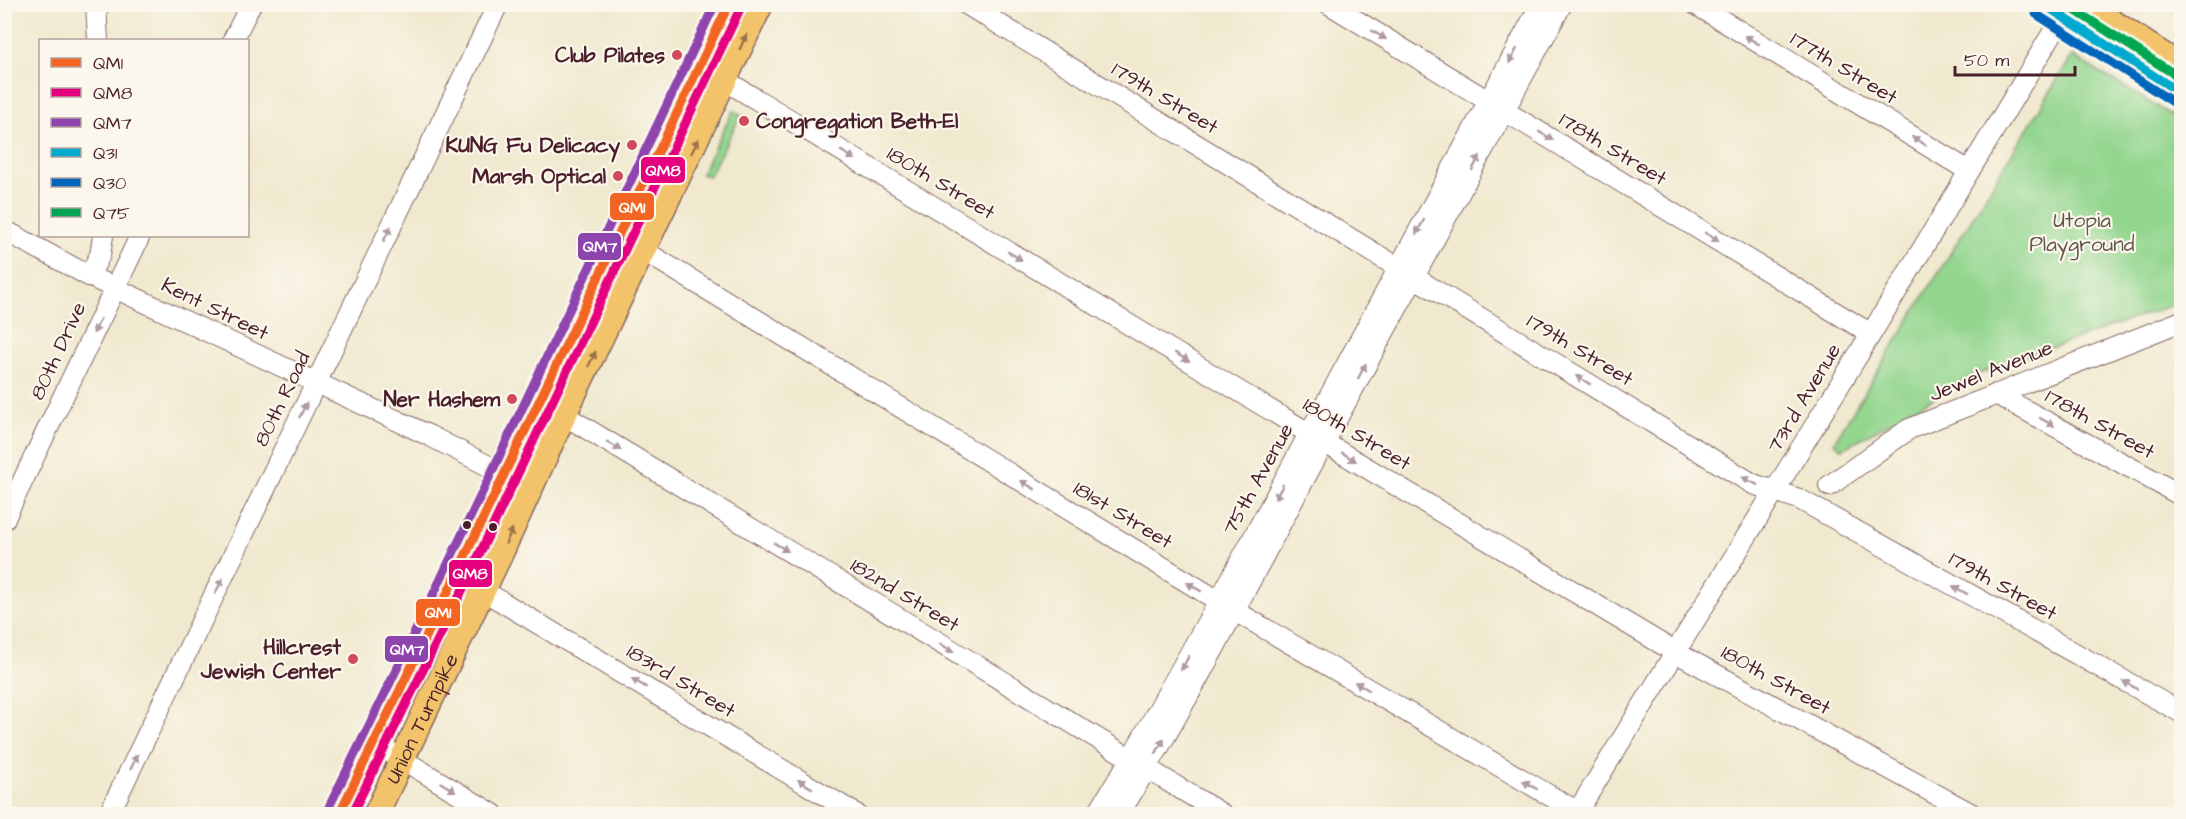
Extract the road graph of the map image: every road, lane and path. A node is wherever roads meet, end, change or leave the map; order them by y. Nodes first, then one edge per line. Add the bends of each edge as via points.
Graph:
1 (96, 4) edge
2 (251, 4) edge
3 (498, 4) edge
4 (729, 4) edge
5 (761, 4) edge
6 (966, 4) edge
7 (1329, 4) edge
8 (1541, 4) edge
9 (1562, 4) edge
10 (1695, 4) edge
11 (2042, 4) edge
12 (2085, 4) edge
13 (2066, 11) edge
14 (98, 39) edge
15 (234, 39) edge
16 (2181, 67) edge
17 (726, 81) junction
18 (2181, 94) edge
19 (1497, 106) junction
20 (1969, 171) junction
21 (4, 231) edge
22 (103, 237) edge
23 (140, 237) edge
24 (644, 252) junction
25 (1406, 272) junction
26 (89, 276) junction
27 (115, 288) junction
28 (2181, 321) edge
29 (1871, 334) junction
30 (315, 384) junction
31 (1996, 394) junction
32 (564, 415) junction
33 (1317, 438) junction
34 (504, 474) junction
35 (1829, 486) dead end
36 (1775, 491) junction
37 (2181, 496) edge
38 (4, 520) edge
39 (482, 590) junction
40 (1227, 606) junction
41 (1675, 652) junction
42 (2181, 713) edge
43 (373, 742) junction
44 (403, 759) junction
45 (1138, 765) junction
46 (109, 814) edge
47 (339, 814) edge
48 (376, 814) edge
49 (493, 814) edge
50 (856, 814) edge
51 (1097, 814) edge
52 (1119, 814) edge
53 (1222, 814) edge
54 (1578, 814) edge
55 (1972, 814) edge

1 - 14 street
2 - 15 street
30 -> 3 street, 80th Road
4 - 34 main road, Union Turnpike
17 -> 5 main road, Union Turnpike
6 - 25 street, 179th Street
7 -> 19 street, 178th Street
8 -> 19 street, 75th Avenue
9 - 19 street, 75th Avenue
20 -> 10 street, 177th Street
11 - 13 main road
12 - 16 main road
13 - 18 main road
13 - 20 street, 73rd Avenue
24 -> 17 main road, Union Turnpike
17 -> 33 street, 180th Street
19 - 25 street, 75th Avenue
19 -> 29 street, 178th Street
20 - 29 street, 73rd Avenue
21 - 26 street, Kent Street
22 - 26 street via 100,255
23 - 27 street, 80th Drive
32 -> 24 main road, Union Turnpike
40 -> 24 street, 181st Street
25 - 33 street, 75th Avenue
36 -> 25 street, 179th Street via 1753,484
26 - 27 street, Kent Street
27 - 30 street, Kent Street
27 -> 38 street, 80th Drive
28 - 31 street, Jewel Avenue
29 - 36 street, 73rd Avenue
30 - 34 street, Kent Street
46 -> 30 street, 80th Road
31 - 35 street, Jewel Avenue via 1909,429
31 -> 37 street, 178th Street
39 -> 32 main road, Union Turnpike
32 -> 45 street, 182nd Street
33 - 40 street, 75th Avenue
33 -> 41 street, 180th Street
34 - 43 main road, Union Turnpike
36 - 41 street, 73rd Avenue
42 -> 36 street, 179th Street via 1799,499
39 - 44 main road, Union Turnpike
50 -> 39 street, 183rd Street
40 - 45 street, 75th Avenue
54 -> 40 street, 181st Street
41 - 54 street, 73rd Avenue
41 - 55 street, 180th Street
43 - 44 street
43 - 47 main road, Union Turnpike
44 - 48 main road, Union Turnpike
44 -> 49 street
45 - 51 street, 75th Avenue
45 - 52 street, 75th Avenue
45 - 53 street, 182nd Street

